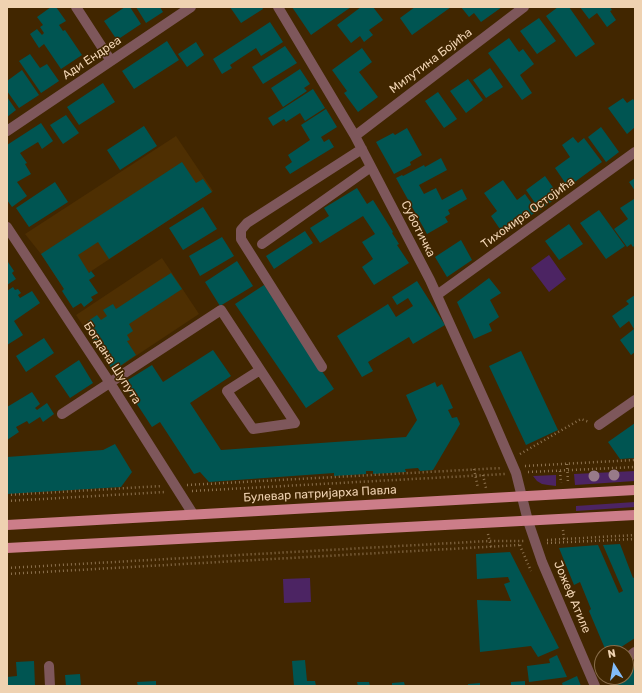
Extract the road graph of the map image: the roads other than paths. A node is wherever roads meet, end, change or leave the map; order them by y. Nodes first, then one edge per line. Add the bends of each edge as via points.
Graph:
1 (76, 7) edge
2 (192, 7) edge
3 (278, 7) edge
4 (524, 7) edge
5 (111, 61) junction
6 (7, 130) edge
7 (355, 136) junction
8 (362, 149) junction
9 (635, 152) edge
10 (371, 167) junction
11 (7, 227) edge
12 (262, 244) dead end
13 (436, 296) junction
14 (322, 367) dead end
15 (260, 370) junction
16 (110, 383) junction
17 (635, 400) edge
18 (62, 414) dead end
19 (598, 425) road end
20 (635, 490) edge
21 (521, 496) junction
22 (193, 514) junction
23 (635, 515) edge
24 (528, 521) junction
25 (7, 524) edge
26 (7, 548) edge
27 (49, 666) dead end
28 (594, 675) edge
29 (50, 686) edge

1 - 5 street
2 - 5 street, Ади Ендреа
3 - 7 street, Суботичка
4 - 7 street, Милутина Бојића
5 - 6 street, Ади Ендреа
7 - 8 street, Суботичка
8 - 10 street, Суботичка
8 - 14 street via 240,230 241,239
9 - 13 street, Тихомира Остојића
10 - 12 street
10 - 13 street, Суботичка
11 - 16 street, Богдана Шупута
13 - 21 street, Суботичка via 515,470
15 - 15 street via 269,383 295,423 253,429 227,391
15 - 16 street via 221,310
16 - 18 street
16 - 22 street, Богдана Шупута
17 - 19 street
20 - 21 main road, Булевар патријарха Павла
21 - 22 main road, Булевар патријарха Павла
21 - 24 street, Јожеф Атиле
22 - 25 main road, Булевар патријарха Павла
23 - 24 main road
24 - 26 main road
24 - 28 street, Јожеф Атиле via 542,562
27 - 29 street

